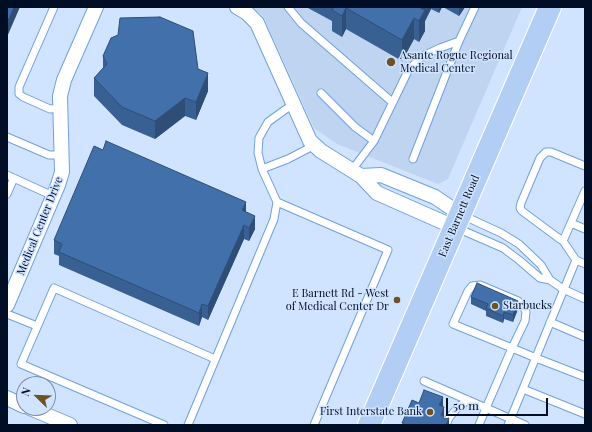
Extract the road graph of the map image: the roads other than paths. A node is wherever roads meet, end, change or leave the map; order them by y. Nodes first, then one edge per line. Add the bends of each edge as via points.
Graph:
1 (54, 7) edge
2 (96, 7) edge
3 (288, 7) edge
4 (475, 7) edge
5 (550, 7) edge
6 (245, 9) edge
7 (459, 41) junction
8 (321, 93) dead end
9 (392, 102) junction
10 (293, 104) junction
11 (60, 108) junction
12 (7, 137) edge
13 (374, 141) junction
14 (315, 145) junction
15 (62, 155) junction
16 (413, 159) dead end
17 (585, 166) edge
18 (262, 169) junction
19 (357, 173) junction
20 (10, 177) edge
21 (585, 191) edge
22 (7, 194) edge
23 (53, 196) junction
24 (277, 202) junction
25 (457, 221) junction
26 (571, 223) junction
27 (585, 229) edge
28 (563, 241) junction
29 (576, 260) junction
30 (585, 264) edge
31 (550, 280) junction
32 (563, 289) junction
33 (585, 299) edge
34 (7, 305) edge
35 (7, 314) edge
36 (550, 322) junction
37 (37, 326) junction
38 (585, 338) edge
39 (512, 348) junction
40 (536, 358) junction
41 (215, 359) junction
42 (585, 377) edge
43 (424, 382) dead end
44 (524, 389) junction
45 (468, 400) junction
46 (486, 408) junction
47 (585, 414) edge
48 (49, 416) edge
49 (510, 422) edge
50 (70, 425) edge
51 (164, 425) edge
52 (188, 425) edge
53 (314, 425) edge
54 (369, 425) edge
55 (446, 425) edge
56 (479, 425) edge
57 (525, 425) edge

1 - 11 lane via 19,94 50,109
2 - 11 street, Medical Center Drive via 64,80
3 - 9 lane via 307,28
4 - 7 lane
5 - 25 main road, East Barnett Road
6 - 10 street via 257,23
7 - 9 lane via 421,57 408,71
7 - 16 lane
8 - 13 lane via 355,127
9 - 13 lane
10 - 14 street via 310,141
10 - 18 lane via 268,122 259,138 258,153
11 - 15 street, Medical Center Drive
12 - 15 lane via 49,155
13 - 19 lane
14 - 18 lane
14 - 19 street
15 - 23 street, Medical Center Drive via 62,172
17 - 28 lane via 546,152 540,158 520,203 522,212
18 - 24 lane
19 - 25 street via 377,193
19 - 25 street via 381,175 434,197
20 - 22 lane
20 - 23 lane
21 - 26 lane
23 - 34 street, Medical Center Drive
24 - 41 lane via 274,219
24 - 53 lane via 388,250
25 - 31 lane via 503,248 540,278
25 - 31 lane via 500,233 519,244 541,265
25 - 54 main road, East Barnett Road
26 - 27 lane
26 - 28 lane
28 - 29 lane
29 - 30 lane
29 - 32 lane
31 - 32 lane
32 - 33 lane
32 - 36 lane
35 - 37 lane
36 - 38 lane
36 - 40 lane
37 - 41 lane via 54,288
37 - 51 lane via 21,364
39 - 39 lane via 524,321 526,312 523,306 492,289 480,285 472,286 453,324
39 - 40 lane
39 - 46 lane
40 - 42 lane
40 - 44 lane
41 - 52 lane
43 - 45 lane
44 - 47 lane
44 - 49 lane
45 - 46 lane
45 - 55 lane via 458,407
46 - 49 lane
46 - 56 lane
48 - 50 street
49 - 57 lane

